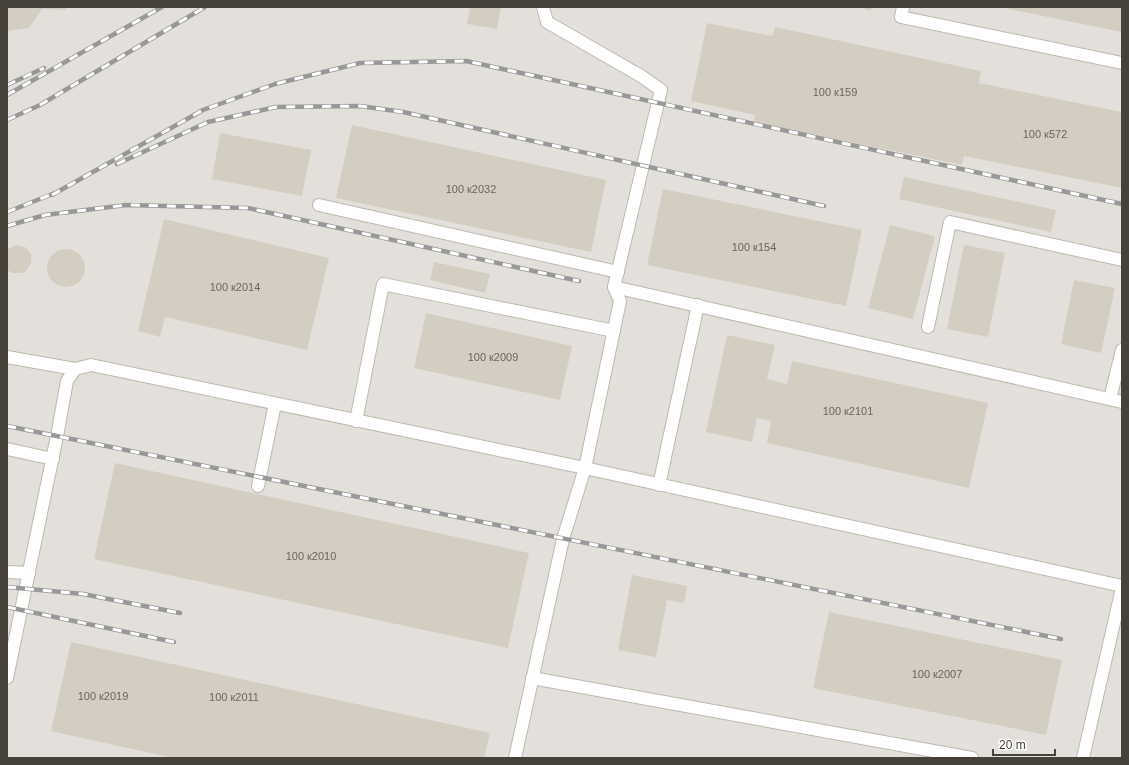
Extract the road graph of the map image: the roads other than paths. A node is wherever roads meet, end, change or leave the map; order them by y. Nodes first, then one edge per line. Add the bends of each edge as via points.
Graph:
1 (543, 7) edge
2 (903, 7) edge
3 (1122, 63) edge
4 (319, 205) dead end
5 (1122, 260) edge
6 (618, 272) junction
7 (614, 287) junction
8 (698, 306) junction
9 (928, 327) dead end
10 (614, 331) junction
11 (1122, 350) edge
12 (7, 357) edge
13 (75, 369) junction
14 (1116, 401) edge
15 (275, 404) junction
16 (356, 421) junction
17 (7, 449) edge
18 (53, 459) junction
19 (585, 468) junction
20 (659, 485) junction
21 (258, 486) dead end
22 (7, 572) edge
23 (29, 573) junction
24 (1122, 587) edge
25 (12, 629) edge
26 (7, 678) edge
27 (532, 678) junction
28 (515, 758) edge
29 (972, 758) edge
30 (1083, 758) edge

1 - 6 lane via 547,22 661,90
2 - 3 lane via 901,17
4 - 6 lane
5 - 9 lane via 950,222
6 - 7 lane
7 - 8 lane
7 - 10 lane via 620,301
8 - 14 lane
8 - 20 lane
10 - 16 lane via 383,284
10 - 19 lane
11 - 14 lane
12 - 13 lane
13 - 15 lane via 91,365
13 - 18 lane via 67,381
15 - 16 lane
15 - 21 lane
16 - 19 lane
17 - 18 lane
18 - 23 lane
19 - 20 lane
19 - 27 lane via 564,539
20 - 24 lane
22 - 23 lane
23 - 25 lane
24 - 30 lane
25 - 26 lane
27 - 28 lane
27 - 29 lane

